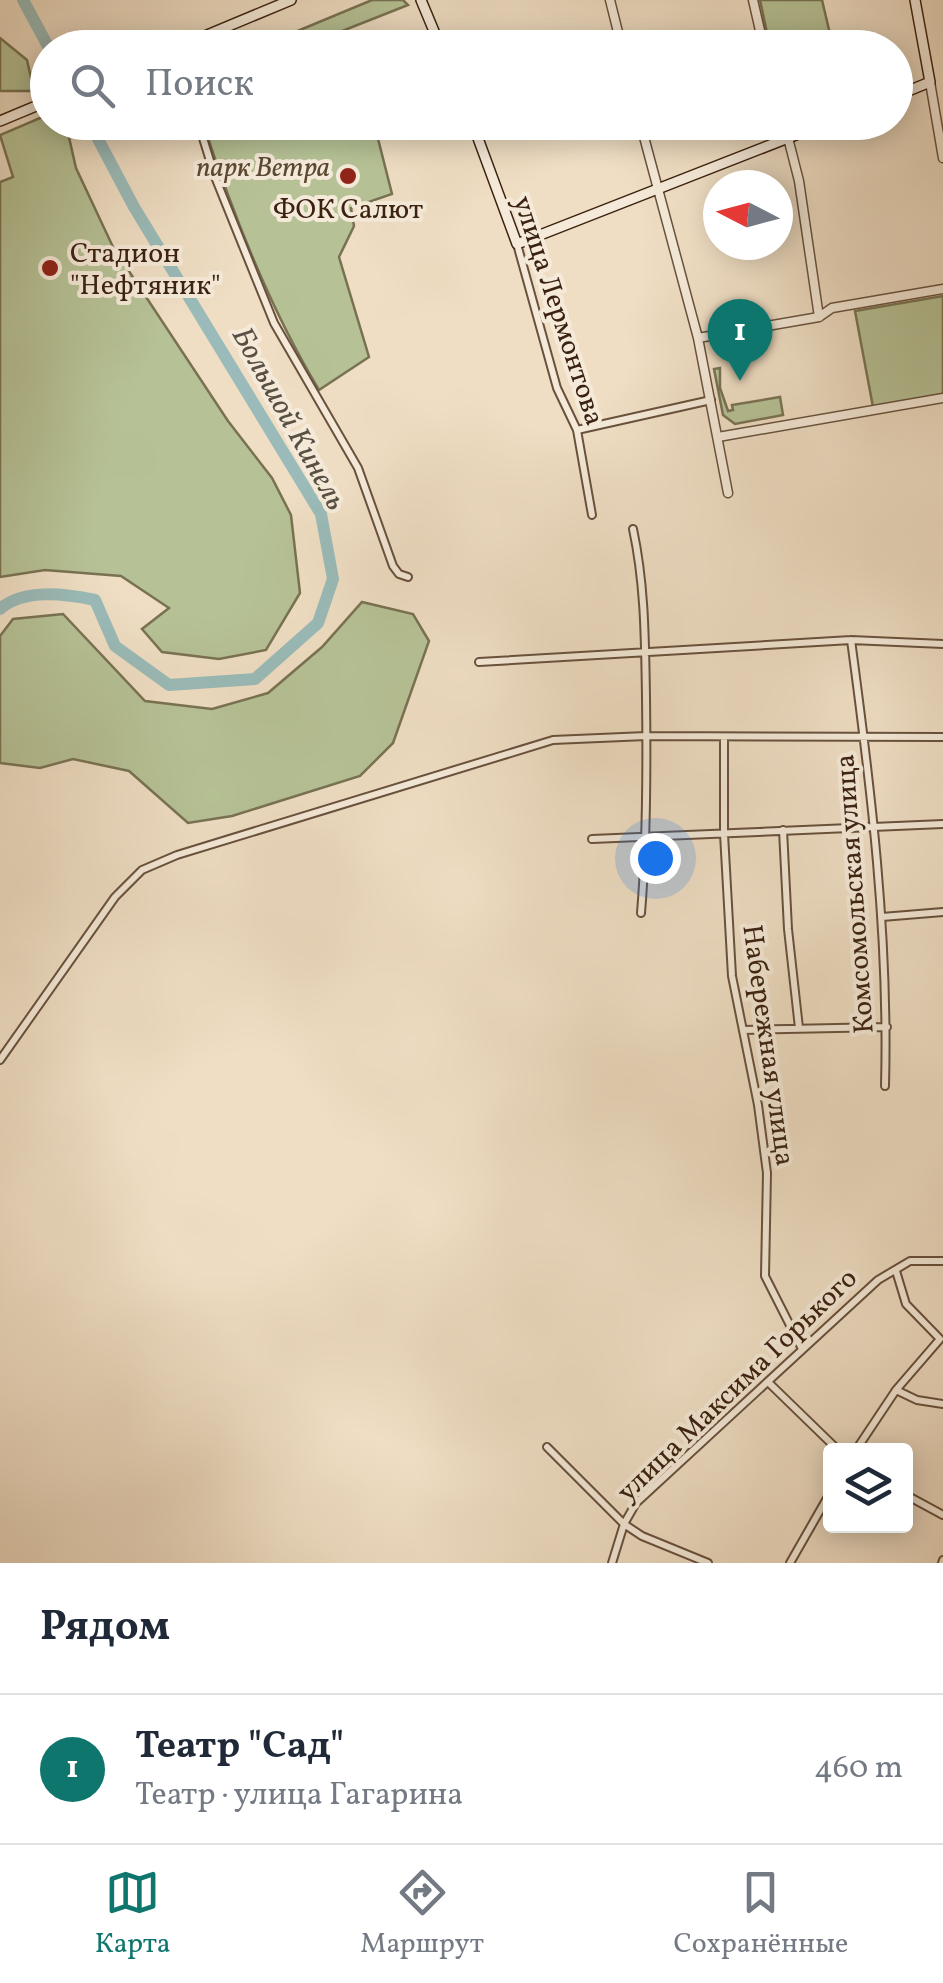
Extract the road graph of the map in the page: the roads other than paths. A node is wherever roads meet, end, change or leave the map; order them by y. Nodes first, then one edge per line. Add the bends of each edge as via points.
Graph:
1 (291, 0) edge
2 (421, 0) edge
3 (610, 0) edge
4 (753, 0) edge
5 (915, 0) edge
6 (219, 30) edge
7 (433, 30) edge
8 (618, 30) edge
9 (760, 30) edge
10 (930, 82) junction
11 (913, 89) edge
12 (30, 108) edge
13 (0, 121) edge
14 (203, 140) edge
15 (479, 140) edge
16 (644, 140) edge
17 (785, 140) edge
18 (788, 140) edge
19 (943, 158) edge
20 (656, 190) junction
21 (517, 244) junction
22 (943, 289) edge
23 (819, 317) junction
24 (698, 338) junction
25 (943, 398) edge
26 (711, 400) junction
27 (577, 430) junction
28 (718, 437) junction
29 (728, 494) dead end
30 (592, 515) dead end
31 (633, 529) dead end
32 (408, 577) dead end
33 (851, 640) junction
34 (943, 644) edge
35 (645, 652) junction
36 (479, 662) dead end
37 (646, 736) junction
38 (724, 738) junction
39 (943, 738) edge
40 (864, 739) junction
41 (943, 824) edge
42 (876, 828) junction
43 (783, 830) junction
44 (724, 834) junction
45 (647, 837) junction
46 (592, 839) dead end
47 (943, 912) edge
48 (641, 913) dead end
49 (882, 917) junction
50 (887, 1027) junction
51 (799, 1028) junction
52 (744, 1030) junction
53 (0, 1060) edge
54 (885, 1086) dead end
55 (943, 1261) edge
56 (896, 1271) junction
57 (802, 1349) junction
58 (768, 1382) junction
59 (896, 1390) junction
60 (943, 1404) edge
61 (831, 1443) edge
62 (861, 1443) edge
63 (547, 1447) dead end
64 (913, 1500) edge
65 (823, 1505) edge
66 (943, 1515) edge
67 (624, 1524) junction
68 (612, 1563) edge
69 (708, 1563) edge
70 (790, 1563) edge

1 - 6 main road
2 - 7 main road
3 - 8 street
4 - 9 street
5 - 10 main road
10 - 11 main road
10 - 19 street
12 - 13 main road
14 - 32 street via 274,322 358,468 393,566
15 - 21 main road, улица Лермонтова
16 - 20 street
17 - 20 main road
18 - 23 street
20 - 21 main road
20 - 24 street
21 - 27 street, улица Лермонтова via 556,388
22 - 23 street via 832,308
23 - 24 street
24 - 26 street
25 - 28 street
26 - 27 street
26 - 28 street
27 - 30 street, улица Лермонтова
28 - 29 street
31 - 35 street
33 - 34 street
33 - 35 street
33 - 40 street, Комсомольская улица
35 - 36 street
35 - 37 street
37 - 38 street
37 - 45 street
37 - 53 street via 553,740 142,870
38 - 40 street
38 - 44 street, Набережная улица
39 - 40 street
40 - 42 street, Комсомольская улица
41 - 42 street
42 - 43 street
42 - 49 street, Комсомольская улица
43 - 44 street
43 - 51 street
44 - 45 street
44 - 52 street, Набережная улица via 732,976
45 - 46 street
45 - 48 street
47 - 49 street
49 - 50 street, Комсомольская улица
50 - 51 street
50 - 54 street, Комсомольская улица
51 - 52 street
52 - 57 street, Набережная улица via 766,1173 765,1276
55 - 56 street via 910,1261
56 - 57 street, улица Максима Горького
56 - 59 street, улица Максима Горького via 906,1304 940,1339
57 - 58 street, улица Максима Горького
58 - 61 street
58 - 67 street, улица Максима Горького via 636,1504
59 - 60 street
59 - 62 street
63 - 67 street
64 - 66 street
65 - 70 street
67 - 68 street, улица Максима Горького
67 - 69 street

